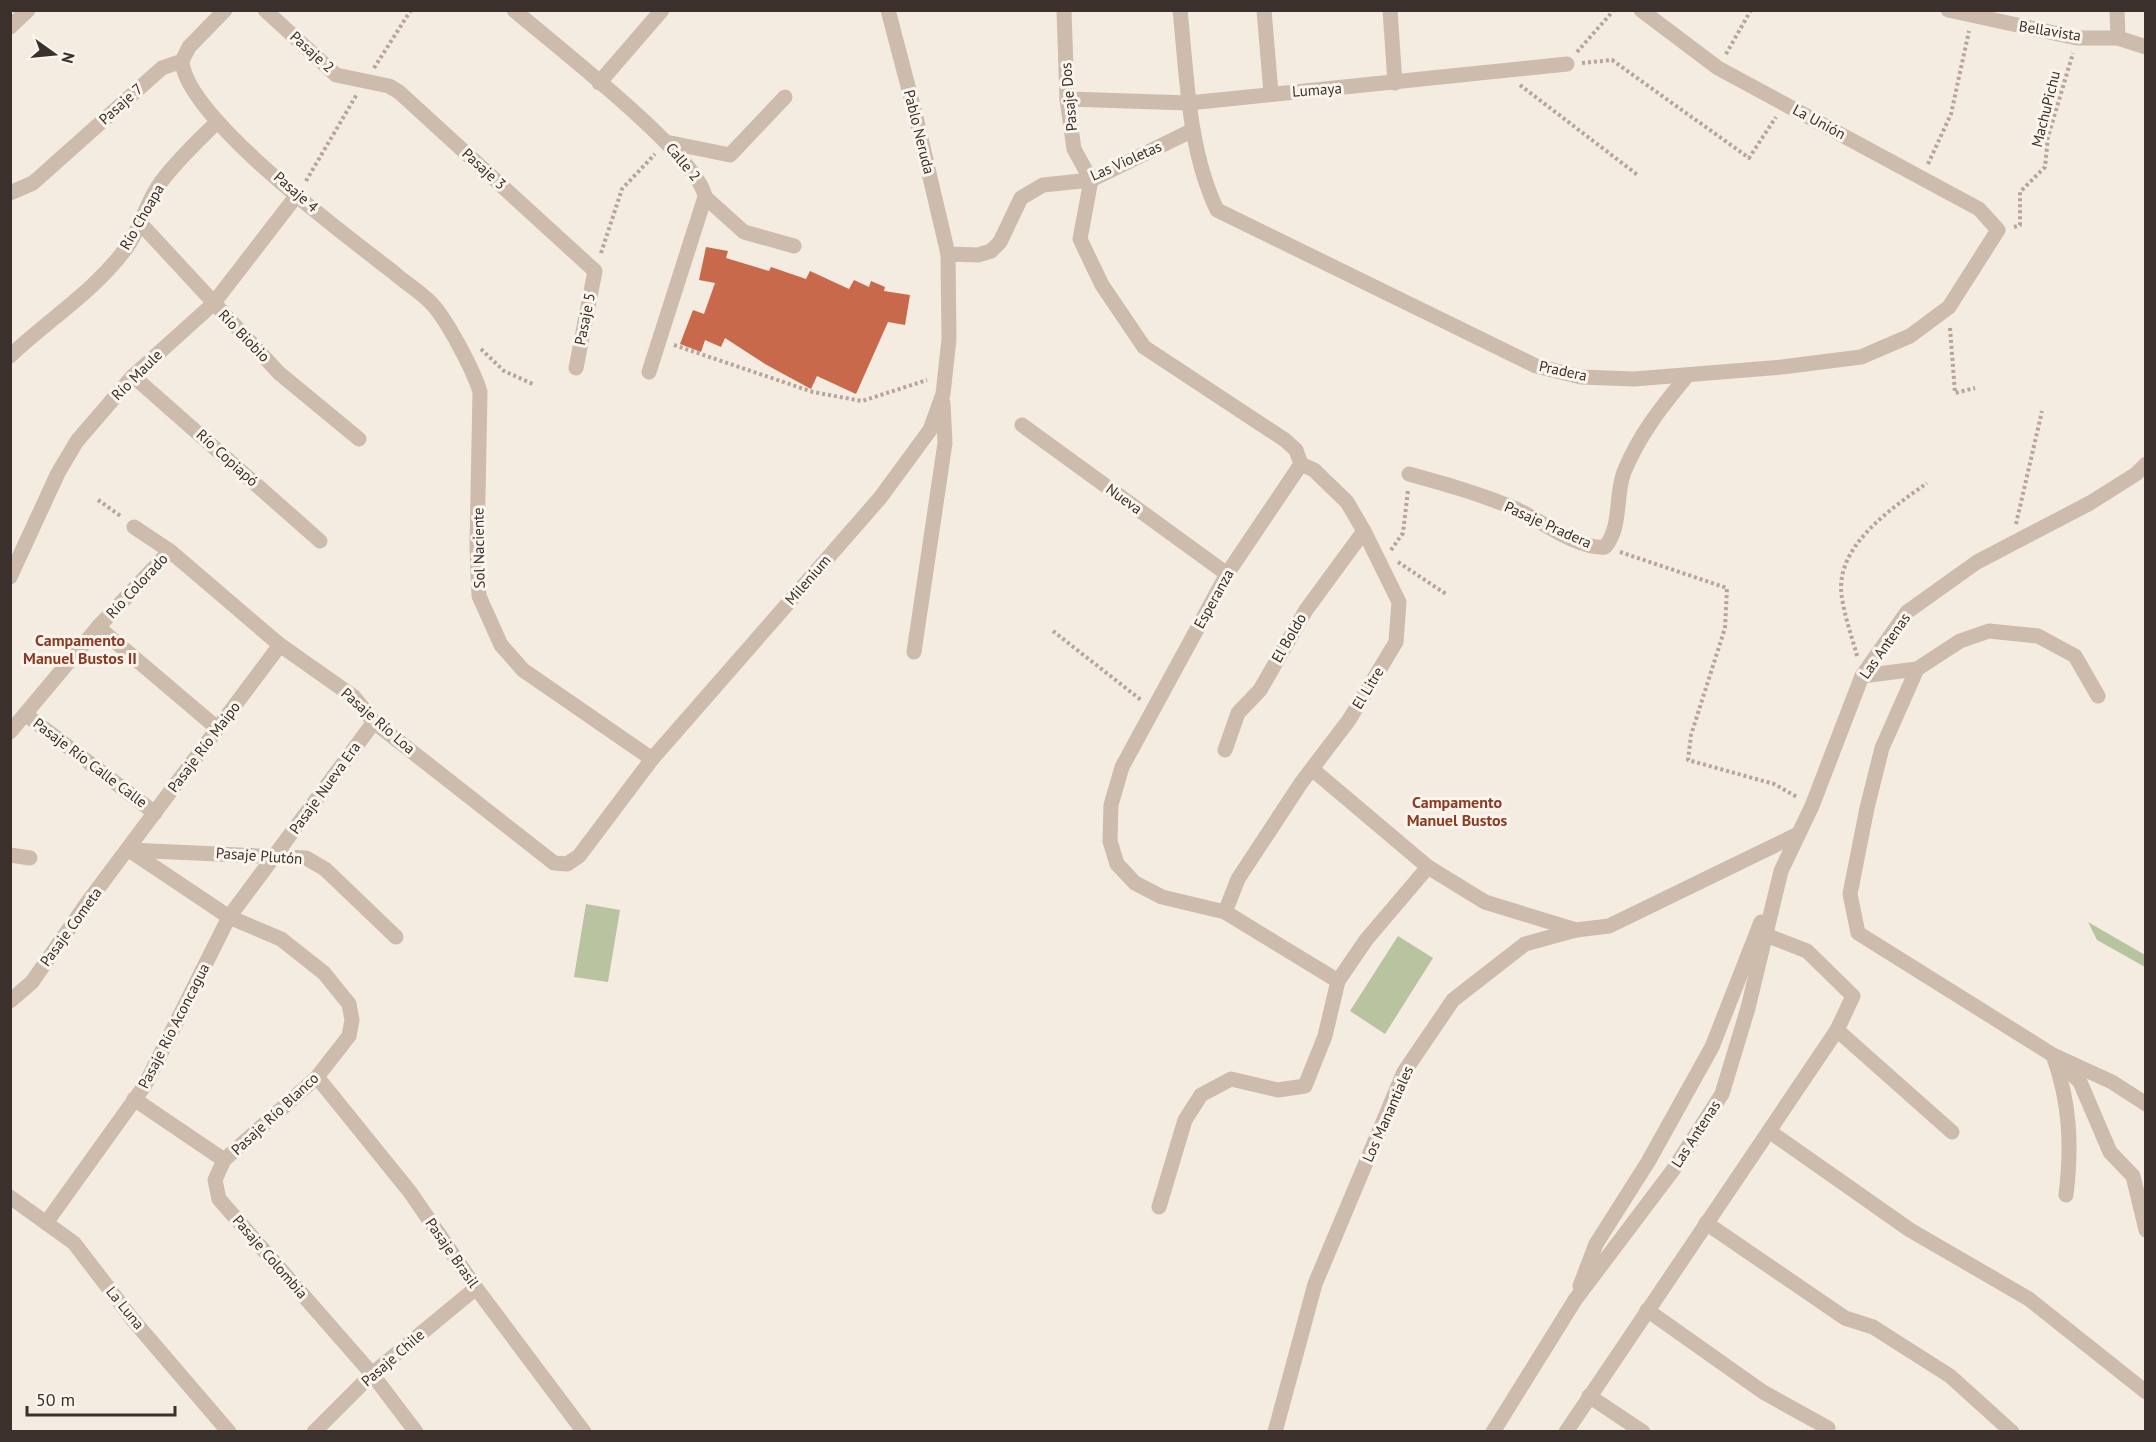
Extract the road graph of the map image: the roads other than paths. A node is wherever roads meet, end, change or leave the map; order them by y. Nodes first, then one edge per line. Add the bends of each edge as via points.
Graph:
1 (28, 10) edge
2 (266, 10) edge
3 (514, 10) edge
4 (662, 10) edge
5 (888, 10) edge
6 (1064, 10) edge
7 (1180, 10) edge
8 (1264, 10) edge
9 (1390, 10) edge
10 (1641, 10) edge
11 (1948, 10) edge
12 (2117, 10) edge
13 (223, 11) edge
14 (10, 27) edge
15 (2118, 39) junction
16 (2145, 47) edge
17 (182, 61) junction
18 (1566, 64) road end
19 (365, 81) joint
20 (599, 83) junction
21 (1395, 83) junction
22 (1270, 93) junction
23 (785, 97) dead end
24 (1067, 99) junction
25 (1189, 104) junction
26 (217, 122) junction
27 (1193, 130) junction
28 (666, 142) junction
29 (1091, 180) junction
30 (10, 193) edge
31 (297, 195) junction
32 (705, 197) junction
33 (140, 223) junction
34 (1998, 230) joint
35 (794, 246) dead end
36 (948, 254) junction
37 (595, 271) joint
38 (213, 304) junction
39 (432, 305) joint
40 (10, 356) edge
41 (576, 368) dead end
42 (650, 372) dead end
43 (133, 376) junction
44 (1687, 376) junction
45 (943, 394) junction
46 (1022, 425) dead end
47 (358, 439) dead end
48 (1301, 464) junction
49 (2145, 464) edge
50 (1409, 474) road end
51 (134, 527) road end
52 (1364, 531) junction
53 (320, 541) dead end
54 (170, 550) junction
55 (1227, 574) junction
56 (10, 577) edge
57 (99, 627) junction
58 (280, 645) junction
59 (914, 652) dead end
60 (1917, 669) junction
61 (1862, 676) junction
62 (2098, 696) dead end
63 (25, 714) junction
64 (374, 722) junction
65 (217, 728) junction
66 (10, 732) edge
67 (1225, 750) dead end
68 (652, 759) junction
69 (1312, 769) junction
70 (154, 813) junction
71 (1796, 835) junction
72 (129, 850) junction
73 (10, 855) edge
74 (276, 855) junction
75 (30, 858) dead end
76 (567, 864) joint
77 (1428, 867) junction
78 (1781, 871) junction
79 (1226, 912) junction
80 (229, 917) junction
81 (1576, 930) junction
82 (1766, 935) junction
83 (396, 937) dead end
84 (1338, 981) junction
85 (10, 1001) edge
86 (1837, 1030) junction
87 (2053, 1055) junction
88 (317, 1077) junction
89 (134, 1099) junction
90 (2145, 1104) edge
91 (1769, 1131) junction
92 (1952, 1132) dead end
93 (224, 1160) junction
94 (2066, 1195) dead end
95 (10, 1197) edge
96 (1159, 1207) dead end
97 (46, 1223) junction
98 (1706, 1223) junction
99 (2145, 1230) edge
100 (476, 1288) junction
101 (1575, 1300) junction
102 (1647, 1310) junction
103 (372, 1374) junction
104 (2145, 1392) edge
105 (1589, 1396) junction
106 (1828, 1428) dead end
107 (230, 1431) edge
108 (314, 1431) edge
109 (416, 1431) edge
110 (584, 1431) edge
111 (1275, 1431) edge
112 (1492, 1431) edge
113 (1566, 1431) edge
114 (1643, 1431) edge
115 (2012, 1431) edge

1 - 14 street
2 - 19 street, Pasaje 2 via 336,75
3 - 20 street, Calle 2
4 - 20 street
5 - 36 street, Pablo Neruda
6 - 24 street, Pasaje Dos
7 - 25 street, Pradera
8 - 22 street
9 - 21 street
10 - 34 street, La Unión via 1718,68 1979,209
11 - 15 street, Bellavista via 2077,38
12 - 15 street
13 - 17 street, Pasaje 7 via 189,47
15 - 16 street
17 - 26 street, Pasaje 4 via 188,82
17 - 30 street, Pasaje 7 via 162,68 33,183
18 - 21 street, Lumaya
19 - 37 street, Pasaje 3 via 399,92
20 - 28 street, Calle 2
21 - 22 street, Lumaya
22 - 25 street, Lumaya
23 - 28 street via 730,155
24 - 25 street, Lumaya
24 - 29 street, Pasaje Dos via 1074,149
25 - 27 street, Pradera
26 - 31 street, Pasaje 4
26 - 33 street, Río Choapa via 160,183
27 - 29 street, Las Violetas
27 - 44 street, Pradera via 1217,210 1246,225 1536,366 1581,377
28 - 32 street, Calle 2 via 698,177
29 - 36 street, Las Violetas via 1043,185 1021,198 1000,242 991,251 978,255
29 - 48 street via 1080,239 1102,285 1144,348 1285,440 1296,450
31 - 38 street, Río Maule
31 - 39 street, Pasaje 4
32 - 35 street via 744,232
32 - 42 street, Calle 2
33 - 38 street, Río Biobio
33 - 40 street, Río Choapa via 128,246 82,297
34 - 44 street, Pradera via 1949,306 1910,336 1861,357
36 - 45 street, Milenium via 949,339
37 - 41 street, Pasaje 5
38 - 43 street, Río Maule
38 - 47 street, Río Biobio via 279,373
39 - 68 street, Sol Naciente via 474,373 480,392 479,596 501,645 523,670
43 - 53 street, Río Copiapó
43 - 56 street, Río Maule via 77,441 58,472
44 - 50 street, Pasaje Pradera via 1639,440 1623,475 1612,535 1605,547 1563,534 1471,491
45 - 59 street via 945,443
45 - 68 street, Milenium via 930,430 880,498
46 - 55 street, Nueva
48 - 52 street, El Litre via 1314,470 1347,501
48 - 55 street, Esperanza
49 - 61 street, Las Antenas via 2090,503 1977,562 1907,612
51 - 54 street, Pasaje Río Loa
52 - 67 street, El Boldo via 1306,610 1260,690 1238,713
52 - 69 street, El Litre via 1399,602 1396,642 1349,720
54 - 57 street, Río Colorado
54 - 58 street, Pasaje Río Loa
55 - 79 street, Esperanza via 1122,767 1111,805 1110,841 1117,864 1135,883 1162,897
57 - 63 street, Río Colorado
57 - 65 street
58 - 64 street, Pasaje Río Loa via 354,697
58 - 65 street, Pasaje Río Maipo
60 - 61 street
60 - 62 street via 1960,641 1989,631 2038,636 2075,656
60 - 87 street via 1882,748 1867,808 1850,894 1858,933
61 - 71 street, Las Antenas via 1812,806
63 - 66 street, Río Colorado
63 - 70 street, Pasaje Río Calle Calle
64 - 74 street, Pasaje Nueva Era
64 - 76 street, Pasaje Río Loa via 554,863
65 - 70 street, Pasaje Río Maipo
68 - 76 street, Milenium via 579,856
69 - 77 street
69 - 79 street, El Litre via 1239,879
70 - 72 street, Pasaje Río Maipo
71 - 78 street, Las Antenas
71 - 81 street, Los Manantiales via 1610,926
72 - 74 street, Pasaje Plutón
72 - 80 street
72 - 85 street, Pasaje Cometa via 32,982
73 - 75 street
74 - 80 street, Pasaje Río Aconcagua
74 - 83 street, Pasaje Plutón via 306,858 325,869
77 - 81 street via 1485,902
77 - 84 street via 1366,940
78 - 82 street, Las Antenas
78 - 101 street, Las Antenas via 1712,1047 1648,1162 1596,1244
79 - 84 street, Esperanza
80 - 88 street, Pasaje Río Blanco via 281,939 324,973 349,1004 349,1036
80 - 89 street, Pasaje Río Aconcagua via 145,1085
81 - 111 street, Los Manantiales via 1525,944 1453,1000 1404,1072 1315,1284
82 - 86 street via 1807,951 1852,996
82 - 101 street, Las Antenas via 1722,1094 1673,1170
84 - 96 street via 1325,1036 1305,1086 1278,1089 1231,1079 1201,1095 1185,1120
86 - 91 street
86 - 92 street
87 - 90 street via 2112,1082
87 - 94 street via 2065,1089 2070,1163
87 - 99 street via 2080,1082 2110,1152 2133,1176
88 - 93 street, Pasaje Río Blanco
88 - 100 street, Pasaje Brasil via 410,1192
89 - 93 street
89 - 97 street, Pasaje Río Aconcagua
91 - 98 street
91 - 104 street via 1910,1230 2030,1299
93 - 103 street, Pasaje Colombia via 215,1180 219,1199
95 - 97 street, La Luna
97 - 107 street, La Luna via 74,1243
98 - 102 street
98 - 115 street via 1845,1318 1873,1327 1950,1376
100 - 103 street, Pasaje Chile
100 - 110 street, Pasaje Brasil
101 - 112 street, Las Antenas
102 - 105 street
102 - 106 street via 1763,1392
103 - 108 street, Pasaje Chile
103 - 109 street, Pasaje Colombia
105 - 113 street
105 - 114 street

